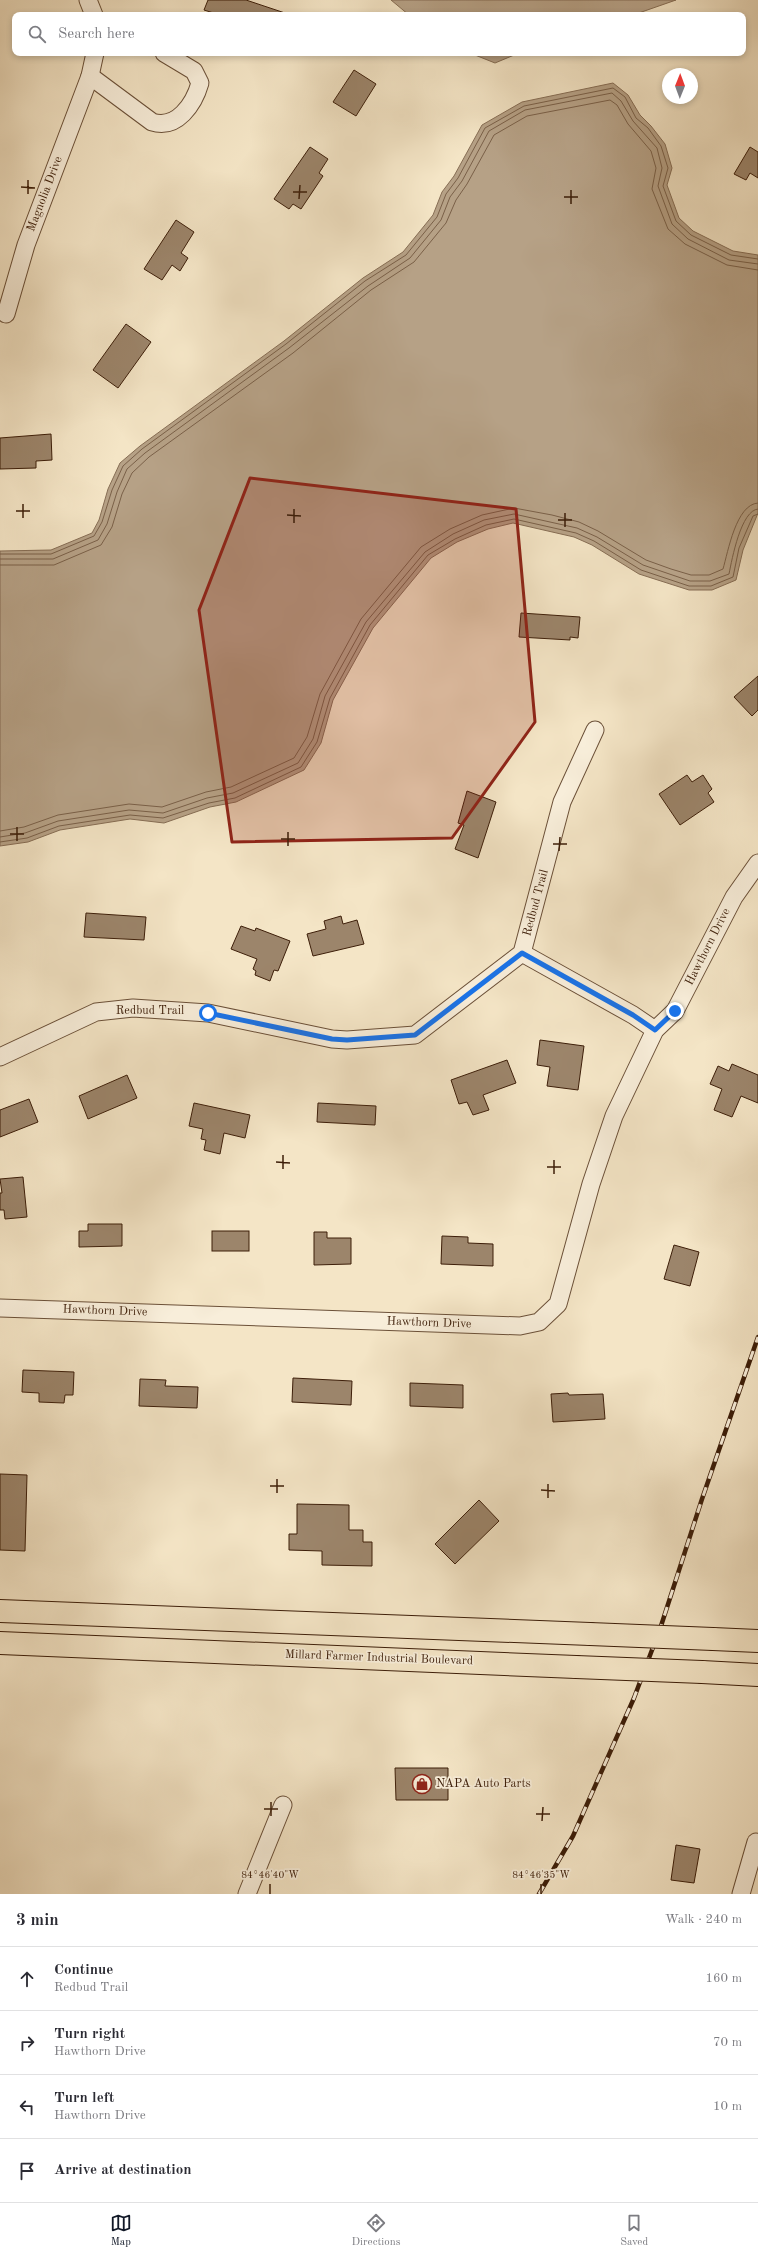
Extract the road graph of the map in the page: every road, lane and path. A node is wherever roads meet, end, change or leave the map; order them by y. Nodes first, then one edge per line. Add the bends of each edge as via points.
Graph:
1 (88, 0) edge
2 (93, 12) edge
3 (94, 56) edge
4 (169, 56) edge
5 (90, 76) junction
6 (6, 314) dead end
7 (595, 730) dead end
8 (758, 863) edge
9 (522, 953) junction
10 (655, 1030) junction
11 (0, 1057) edge
12 (0, 1308) edge
13 (0, 1611) edge
14 (758, 1641) edge
15 (0, 1643) edge
16 (758, 1674) edge
17 (282, 1804) dead end
18 (756, 1842) dead end
19 (247, 1894) edge
20 (741, 1894) edge

1 - 2 street
3 - 5 street, Magnolia Drive
4 - 5 street via 194,71 200,83 194,98 182,115 172,122 161,125 152,122
5 - 6 street, Magnolia Drive via 26,245
7 - 9 street, Redbud Trail via 562,802
8 - 10 street, Hawthorn Drive via 734,897 675,1011
9 - 10 street
9 - 11 street, Redbud Trail via 415,1035 332,1039 208,1013 133,1008 96,1012
10 - 12 street, Hawthorn Drive via 614,1116 590,1184 558,1304 539,1322 520,1326
13 - 14 main road, bridge
15 - 16 main road, Millard Farmer Industrial Boulevard, bridge
17 - 19 street
18 - 20 street

